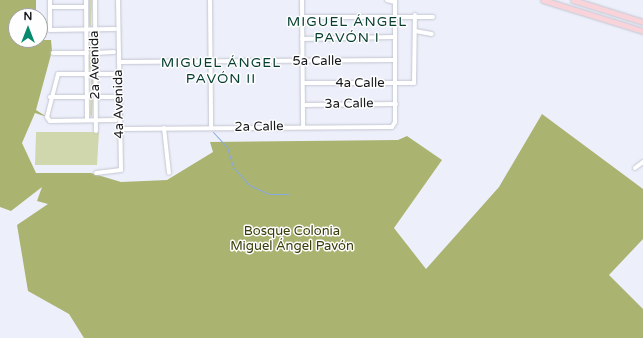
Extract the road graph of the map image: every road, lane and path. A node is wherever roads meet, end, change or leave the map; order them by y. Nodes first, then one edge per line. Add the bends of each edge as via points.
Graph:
1 (50, 0) edge
2 (86, 0) edge
3 (94, 0) edge
4 (118, 0) edge
5 (210, 0) edge
6 (302, 0) edge
7 (387, 0) edge
8 (543, 0) edge
9 (572, 0) edge
10 (394, 1) edge
11 (50, 7) junction
12 (86, 7) junction
13 (394, 15) junction
14 (415, 15) junction
15 (302, 17) junction
16 (433, 17) dead end
17 (643, 22) edge
18 (115, 29) dead end
19 (86, 30) junction
20 (95, 30) junction
21 (415, 31) junction
22 (643, 31) edge
23 (432, 34) dead end
24 (394, 38) junction
25 (302, 39) junction
26 (95, 52) junction
27 (114, 52) dead end
28 (53, 53) dead end
29 (87, 53) junction
30 (395, 60) junction
31 (303, 61) junction
32 (118, 62) junction
33 (211, 62) junction
34 (87, 74) junction
35 (96, 74) junction
36 (114, 74) dead end
37 (303, 83) junction
38 (395, 83) junction
39 (50, 97) junction
40 (87, 97) junction
41 (96, 97) junction
42 (114, 97) dead end
43 (396, 104) junction
44 (303, 105) junction
45 (87, 120) junction
46 (96, 120) junction
47 (116, 120) dead end
48 (303, 126) junction
49 (212, 127) junction
50 (164, 128) junction
51 (120, 129) junction
52 (96, 130) dead end
53 (643, 162) edge
54 (635, 168) dead end
55 (96, 173) dead end
56 (169, 173) dead end

1 - 11 street
2 - 12 street, 2a Avenida
3 - 20 street, 2a Avenida
4 - 32 street, 4a Avenida
5 - 33 street
6 - 15 street
7 - 10 street
8 - 22 main road
9 - 17 main road
10 - 13 street
11 - 12 street
11 - 19 street via 50,30
12 - 19 street, 2a Avenida
13 - 14 street
13 - 15 street
13 - 24 street
14 - 16 street
14 - 21 street
15 - 25 street
18 - 20 street
19 - 20 street
19 - 29 street, 2a Avenida
20 - 26 street, 2a Avenida
21 - 23 street
21 - 38 street, 4a Calle via 416,82
24 - 25 street
24 - 30 street
25 - 31 street
26 - 27 street
26 - 35 street, 2a Avenida
28 - 29 street
29 - 34 street, 2a Avenida
30 - 31 street, 5a Calle
30 - 38 street
31 - 33 street, 5a Calle
31 - 37 street
32 - 33 street, 5a Calle
32 - 51 street, 4a Avenida
33 - 49 street
34 - 35 street
34 - 39 street via 56,76
34 - 40 street, 2a Avenida
35 - 36 street
35 - 41 street, 2a Avenida
37 - 38 street, 4a Calle
37 - 44 street
38 - 43 street
39 - 40 street
39 - 45 street via 49,120
40 - 45 street, 2a Avenida
41 - 42 street
41 - 46 street, 2a Avenida
43 - 44 street, 3a Calle
43 - 48 street, 2a Calle via 395,122 392,127
44 - 48 street
45 - 46 street
46 - 47 street
46 - 52 street, 2a Avenida
48 - 49 street, 2a Calle
49 - 50 street, 2a Calle
50 - 51 street, 2a Calle
50 - 56 street
51 - 55 street, 4a Avenida via 121,170
53 - 54 street

